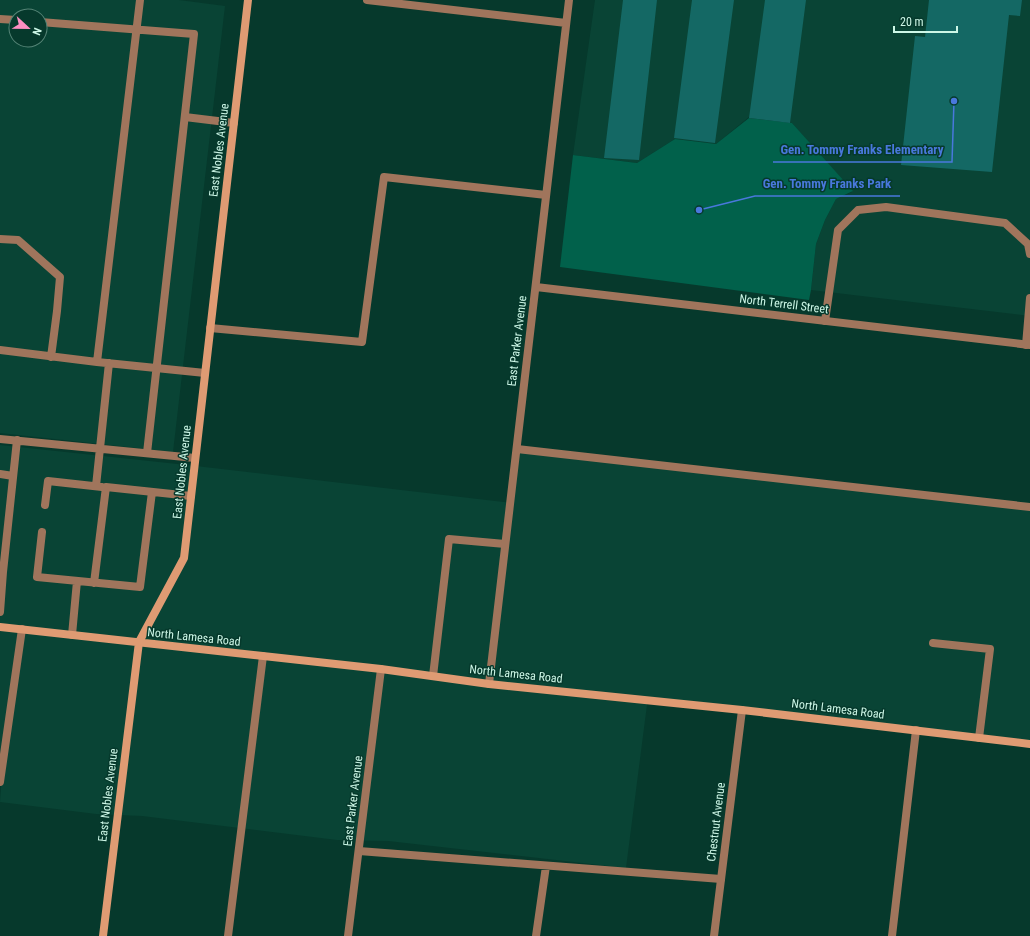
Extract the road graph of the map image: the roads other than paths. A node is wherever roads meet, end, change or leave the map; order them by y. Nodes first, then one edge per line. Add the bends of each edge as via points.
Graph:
1 (140, 0) edge
2 (248, 0) edge
3 (367, 0) edge
4 (569, 0) edge
5 (408, 2) edge
6 (48, 23) edge
7 (566, 23) junction
8 (137, 30) junction
9 (185, 117) junction
10 (234, 123) junction
11 (546, 195) junction
12 (0, 239) edge
13 (1030, 254) edge
14 (536, 288) junction
15 (1030, 298) edge
16 (825, 321) junction
17 (210, 328) junction
18 (1028, 345) edge
19 (0, 350) edge
20 (51, 357) junction
21 (97, 362) junction
22 (109, 363) junction
23 (157, 368) junction
24 (205, 373) junction
25 (0, 439) edge
26 (17, 440) junction
27 (100, 449) junction
28 (517, 449) junction
29 (147, 453) junction
30 (195, 458) junction
31 (0, 474) edge
32 (13, 476) junction
33 (96, 486) junction
34 (106, 487) junction
35 (152, 492) junction
36 (191, 496) junction
37 (45, 506) dead end
38 (1030, 507) edge
39 (42, 532) dead end
40 (505, 544) junction
41 (1, 571) edge
42 (77, 581) junction
43 (94, 583) junction
44 (0, 612) edge
45 (0, 627) edge
46 (22, 629) junction
47 (72, 635) junction
48 (140, 642) junction
49 (933, 643) dead end
50 (263, 656) junction
51 (381, 669) junction
52 (433, 676) junction
53 (489, 684) junction
54 (742, 710) junction
55 (916, 730) junction
56 (979, 738) junction
57 (1030, 744) edge
58 (0, 782) edge
59 (359, 851) junction
60 (546, 866) junction
61 (721, 879) junction
62 (103, 936) edge
63 (228, 936) edge
64 (348, 936) edge
65 (536, 936) edge
66 (714, 936) edge
67 (892, 936) edge

1 - 8 street
2 - 10 main road, East Nobles Avenue
3 - 5 street
4 - 7 street, East Parker Avenue
5 - 7 street
6 - 8 street
7 - 11 street, East Parker Avenue
8 - 9 street via 194,34
8 - 21 street
9 - 10 street
9 - 23 street
10 - 17 main road, East Nobles Avenue
11 - 14 street, East Parker Avenue
11 - 17 street via 384,177 362,342
12 - 20 street via 18,240 60,277
13 - 16 street via 1028,244 1004,223 886,207 858,210 838,230
14 - 16 street, North Terrell Street
14 - 28 street, East Parker Avenue
15 - 18 street
16 - 18 street, North Terrell Street
17 - 24 main road, East Nobles Avenue
19 - 20 street
20 - 21 street
21 - 22 street
22 - 23 street
22 - 27 street
23 - 24 street
23 - 29 street
24 - 30 main road, East Nobles Avenue
25 - 26 street
26 - 27 street
26 - 32 street
27 - 29 street
27 - 33 street
28 - 38 street
28 - 40 street, East Parker Avenue
29 - 30 street
30 - 36 main road, East Nobles Avenue
31 - 32 street
32 - 41 street
33 - 34 street
33 - 37 street via 48,481
34 - 35 street
34 - 43 street
35 - 36 street
35 - 43 street via 140,587
36 - 48 main road, East Nobles Avenue via 184,558
39 - 42 street via 37,577
40 - 52 street via 449,539
40 - 53 street, East Parker Avenue
41 - 44 street
42 - 43 street
42 - 47 street
45 - 46 main road, North Lamesa Road
46 - 47 main road, North Lamesa Road
46 - 58 street
47 - 48 main road, North Lamesa Road
48 - 50 main road, North Lamesa Road
48 - 62 main road, East Nobles Avenue
49 - 56 street via 990,650
50 - 51 main road, North Lamesa Road
50 - 63 street
51 - 52 main road, North Lamesa Road
51 - 59 street, East Parker Avenue
52 - 53 main road, North Lamesa Road
53 - 54 main road, North Lamesa Road
54 - 55 main road, North Lamesa Road
54 - 61 street, Chestnut Avenue
55 - 56 main road, North Lamesa Road
55 - 67 street
56 - 57 main road, North Lamesa Road
59 - 60 street
59 - 64 street, East Parker Avenue
60 - 61 street
60 - 65 street
61 - 66 street, Chestnut Avenue

